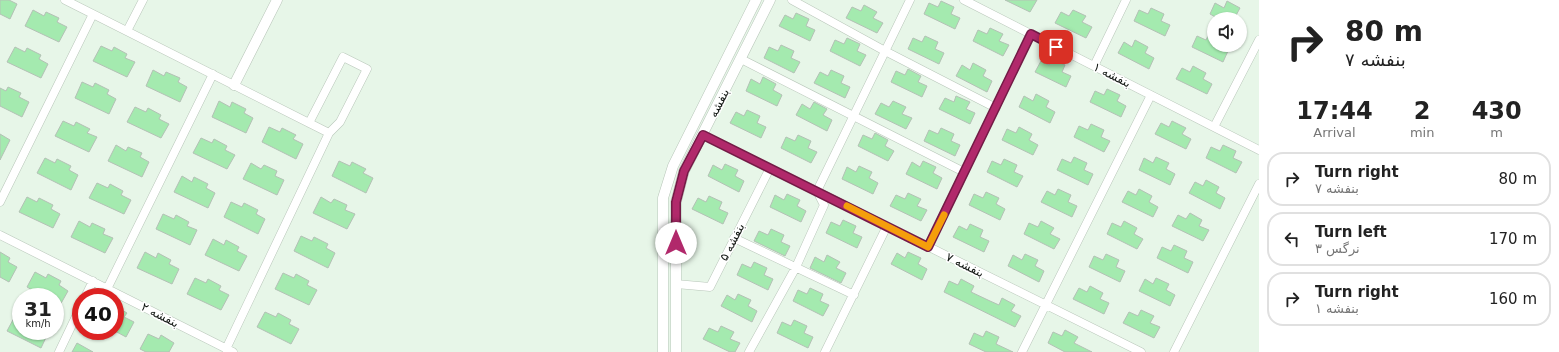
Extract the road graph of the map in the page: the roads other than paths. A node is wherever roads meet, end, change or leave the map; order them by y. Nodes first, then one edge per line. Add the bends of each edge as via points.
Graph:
1 (65, 0) edge
2 (143, 0) edge
3 (277, 0) edge
4 (756, 0) edge
5 (770, 0) edge
6 (792, 0) edge
7 (910, 0) edge
8 (964, 0) edge
9 (1126, 0) edge
10 (973, 2) edge
11 (93, 14) junction
12 (127, 31) junction
13 (1031, 34) junction
14 (1259, 40) edge
15 (885, 51) junction
16 (741, 58) junction
17 (1094, 66) junction
18 (213, 74) junction
19 (234, 85) junction
20 (1151, 95) junction
21 (996, 108) junction
22 (854, 115) junction
23 (310, 123) junction
24 (1214, 127) junction
25 (329, 133) junction
26 (703, 135) junction
27 (1259, 150) edge
28 (770, 168) junction
29 (964, 172) junction
30 (1259, 184) edge
31 (817, 191) junction
32 (0, 202) edge
33 (887, 226) junction
34 (0, 235) edge
35 (734, 238) junction
36 (928, 247) junction
37 (796, 267) junction
38 (93, 281) junction
39 (676, 284) junction
40 (90, 288) edge
41 (107, 288) joint
42 (854, 295) junction
43 (124, 297) edge
44 (1046, 305) junction
45 (72, 325) edge
46 (230, 350) edge
47 (59, 352) edge
48 (663, 352) edge
49 (676, 352) edge
50 (750, 352) edge
51 (826, 352) edge
52 (1022, 352) edge
53 (1141, 352) edge
54 (1174, 352) edge

1 - 11 street
2 - 12 street
3 - 19 street
4 - 48 street, بنفشه via 673,166 663,198
5 - 16 street, بنفشه
6 - 15 street
7 - 15 street
8 - 10 street, بنفشه ۱
9 - 17 street
10 - 13 street, بنفشه ۱
11 - 12 street
11 - 32 street
12 - 18 street
13 - 17 street, بنفشه ۱
13 - 21 street
14 - 24 street
15 - 21 street
15 - 22 street
16 - 22 street
16 - 26 street, بنفشه
17 - 20 street, بنفشه ۱
18 - 19 street
18 - 41 street
19 - 23 street
20 - 24 street, بنفشه ۱
20 - 44 street
21 - 29 street
22 - 29 street
22 - 31 street
23 - 25 street
23 - 25 street via 343,57 367,70 340,122
24 - 27 street, بنفشه ۱
25 - 46 street
26 - 28 street, بنفشه ۷
26 - 39 street, بنفشه via 684,171 676,202
28 - 31 street, بنفشه ۷
28 - 35 street, بنفشه ۵
29 - 36 street
30 - 54 street
31 - 33 street, بنفشه ۷
31 - 37 street via 824,206
33 - 36 street, بنفشه ۷
33 - 42 street
34 - 38 street, بنفشه ۲
35 - 37 street
35 - 39 street, بنفشه ۵ via 710,287
36 - 44 street, بنفشه ۷
37 - 42 street
37 - 50 street
38 - 40 street
38 - 41 street, بنفشه ۲
39 - 49 street, بنفشه
42 - 51 street
43 - 46 street, بنفشه ۲
44 - 52 street
44 - 53 street, بنفشه ۷
45 - 47 street

